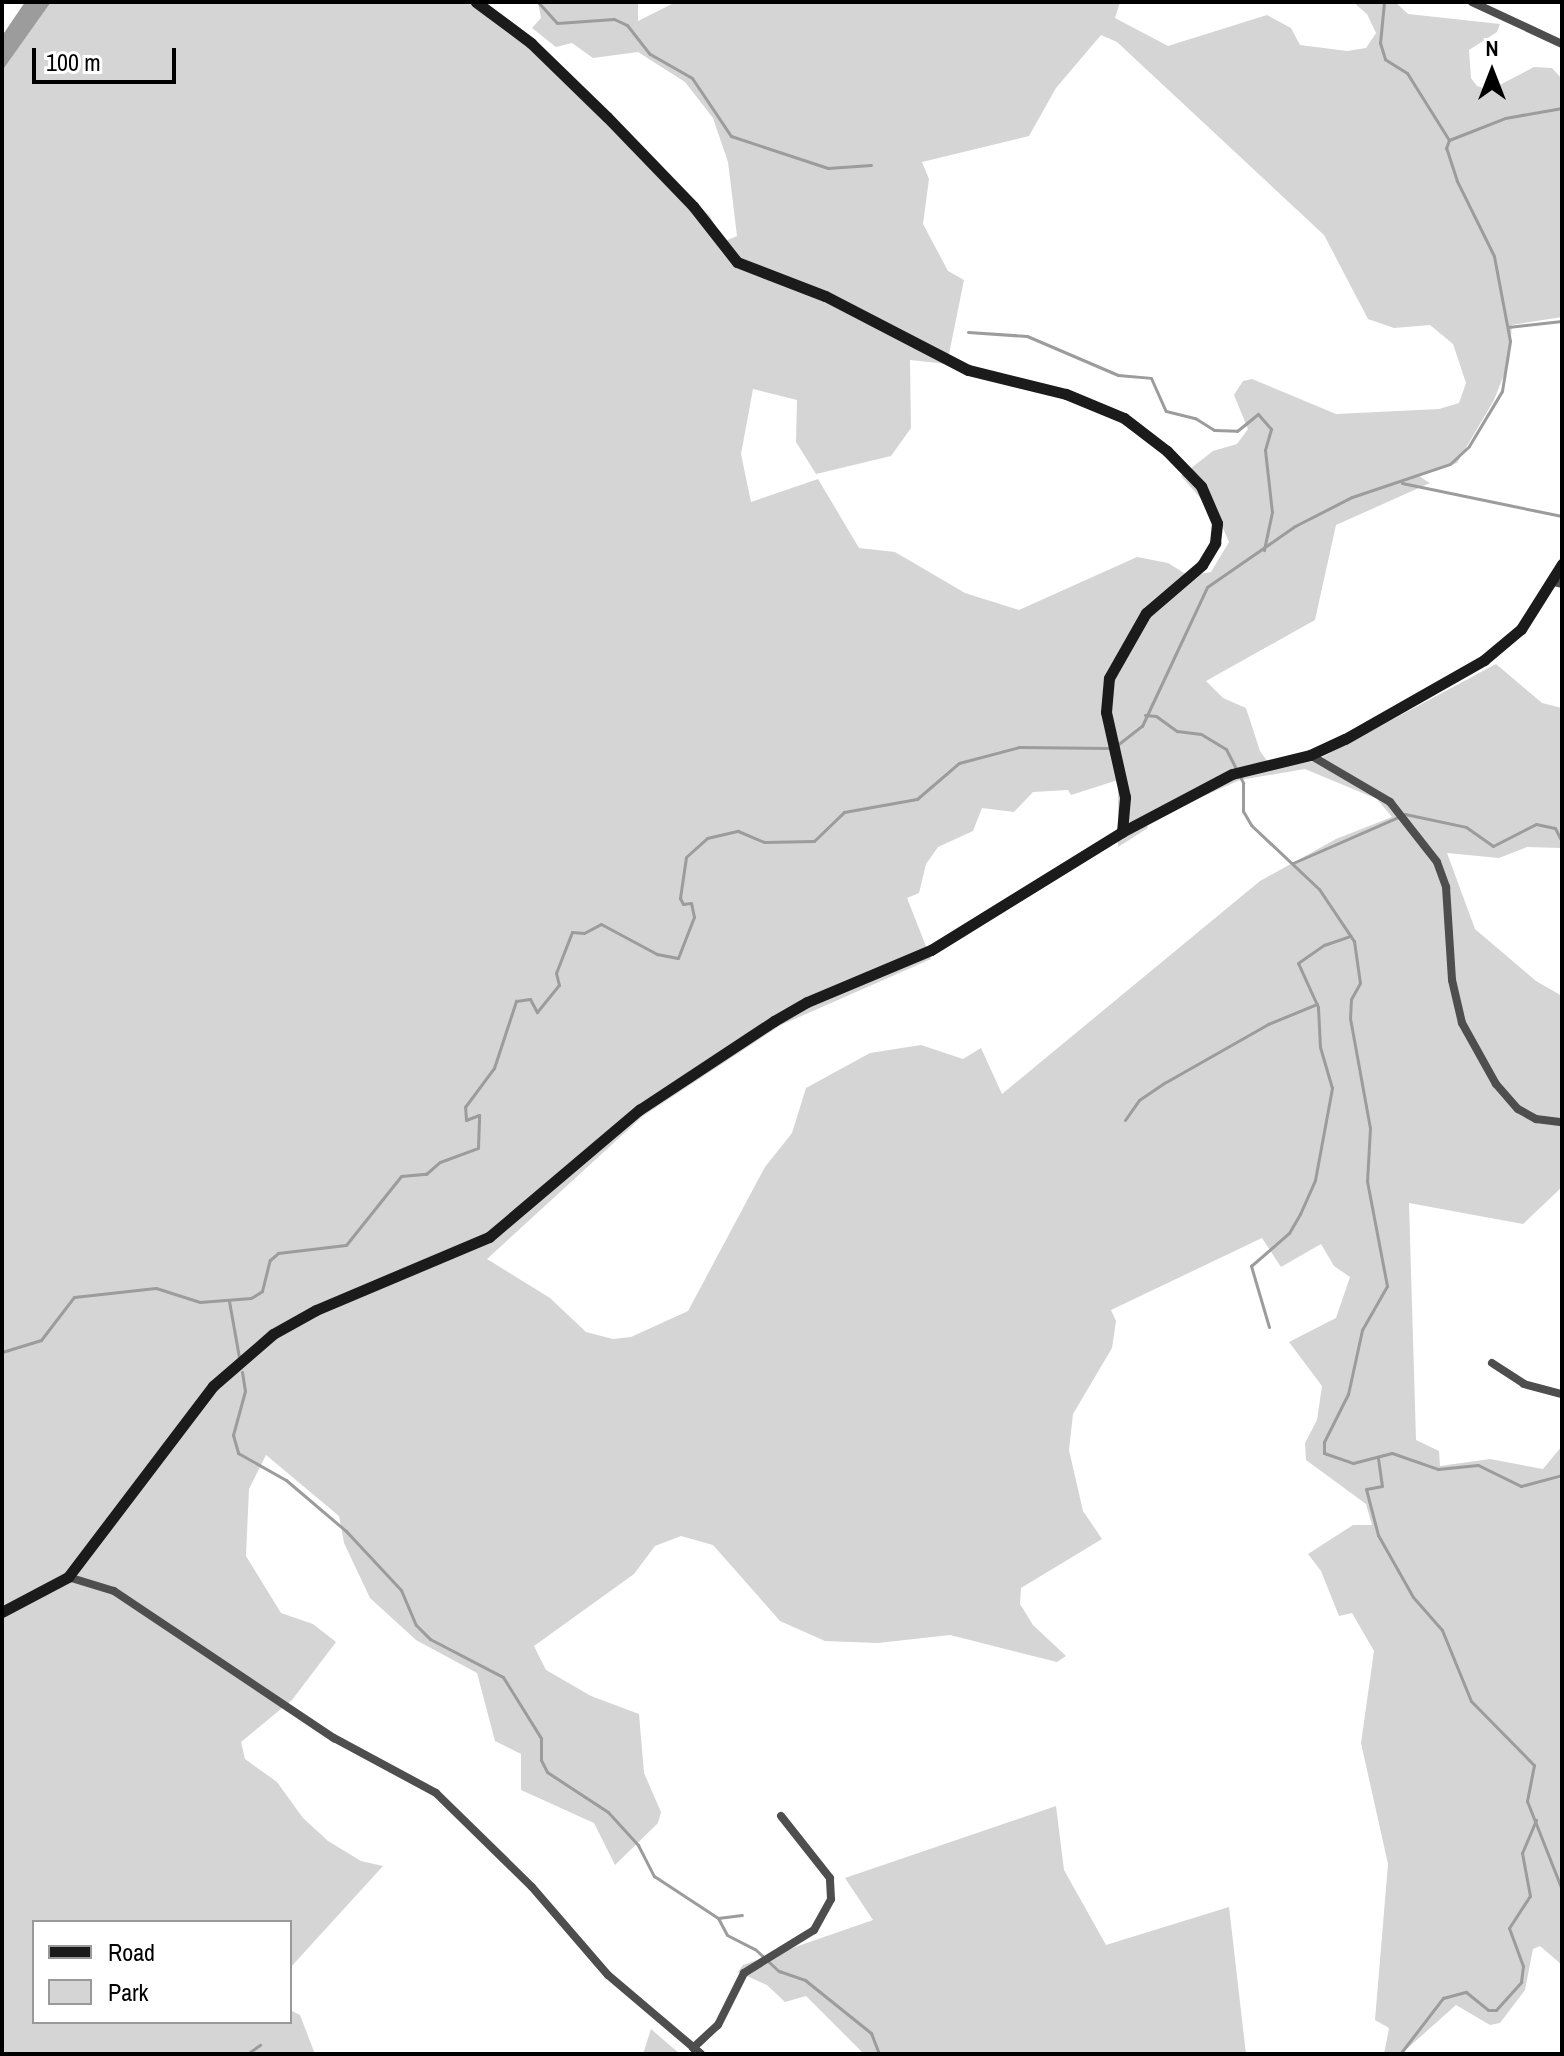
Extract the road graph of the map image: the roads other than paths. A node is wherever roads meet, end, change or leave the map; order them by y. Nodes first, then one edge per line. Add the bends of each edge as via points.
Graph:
1 (476, 2) edge
2 (1472, 2) edge
3 (1562, 44) edge
4 (1562, 564) edge
5 (1558, 583) edge
6 (1310, 755) junction
7 (1122, 832) junction
8 (1562, 1122) edge
9 (1492, 1363) dead end
10 (1562, 1394) edge
11 (68, 1577) junction
12 (2, 1612) edge
13 (781, 1816) dead end
14 (697, 2051) edge

1 - 7 street via 531,43 607,117 693,206 737,262 825,296 981,375 1098,405 1144,432 1192,474 1214,511 1212,549 1202,565 1146,613 1106,688 1106,712 1124,784
2 - 3 street
4 - 5 street
5 - 6 street via 1500,649
6 - 7 street via 1232,774
6 - 8 street via 1390,802 1437,862 1448,897 1452,980 1462,1023 1496,1084 1518,1109 1536,1119
7 - 11 street via 1078,864 931,950 774,1021 639,1110 489,1237 316,1310 273,1334 213,1386
9 - 10 street via 1524,1384
11 - 12 street
11 - 14 street via 114,1591 334,1738 436,1793 532,1887 608,1975
13 - 14 street via 830,1878 831,1899 814,1930 744,1973 724,2016

